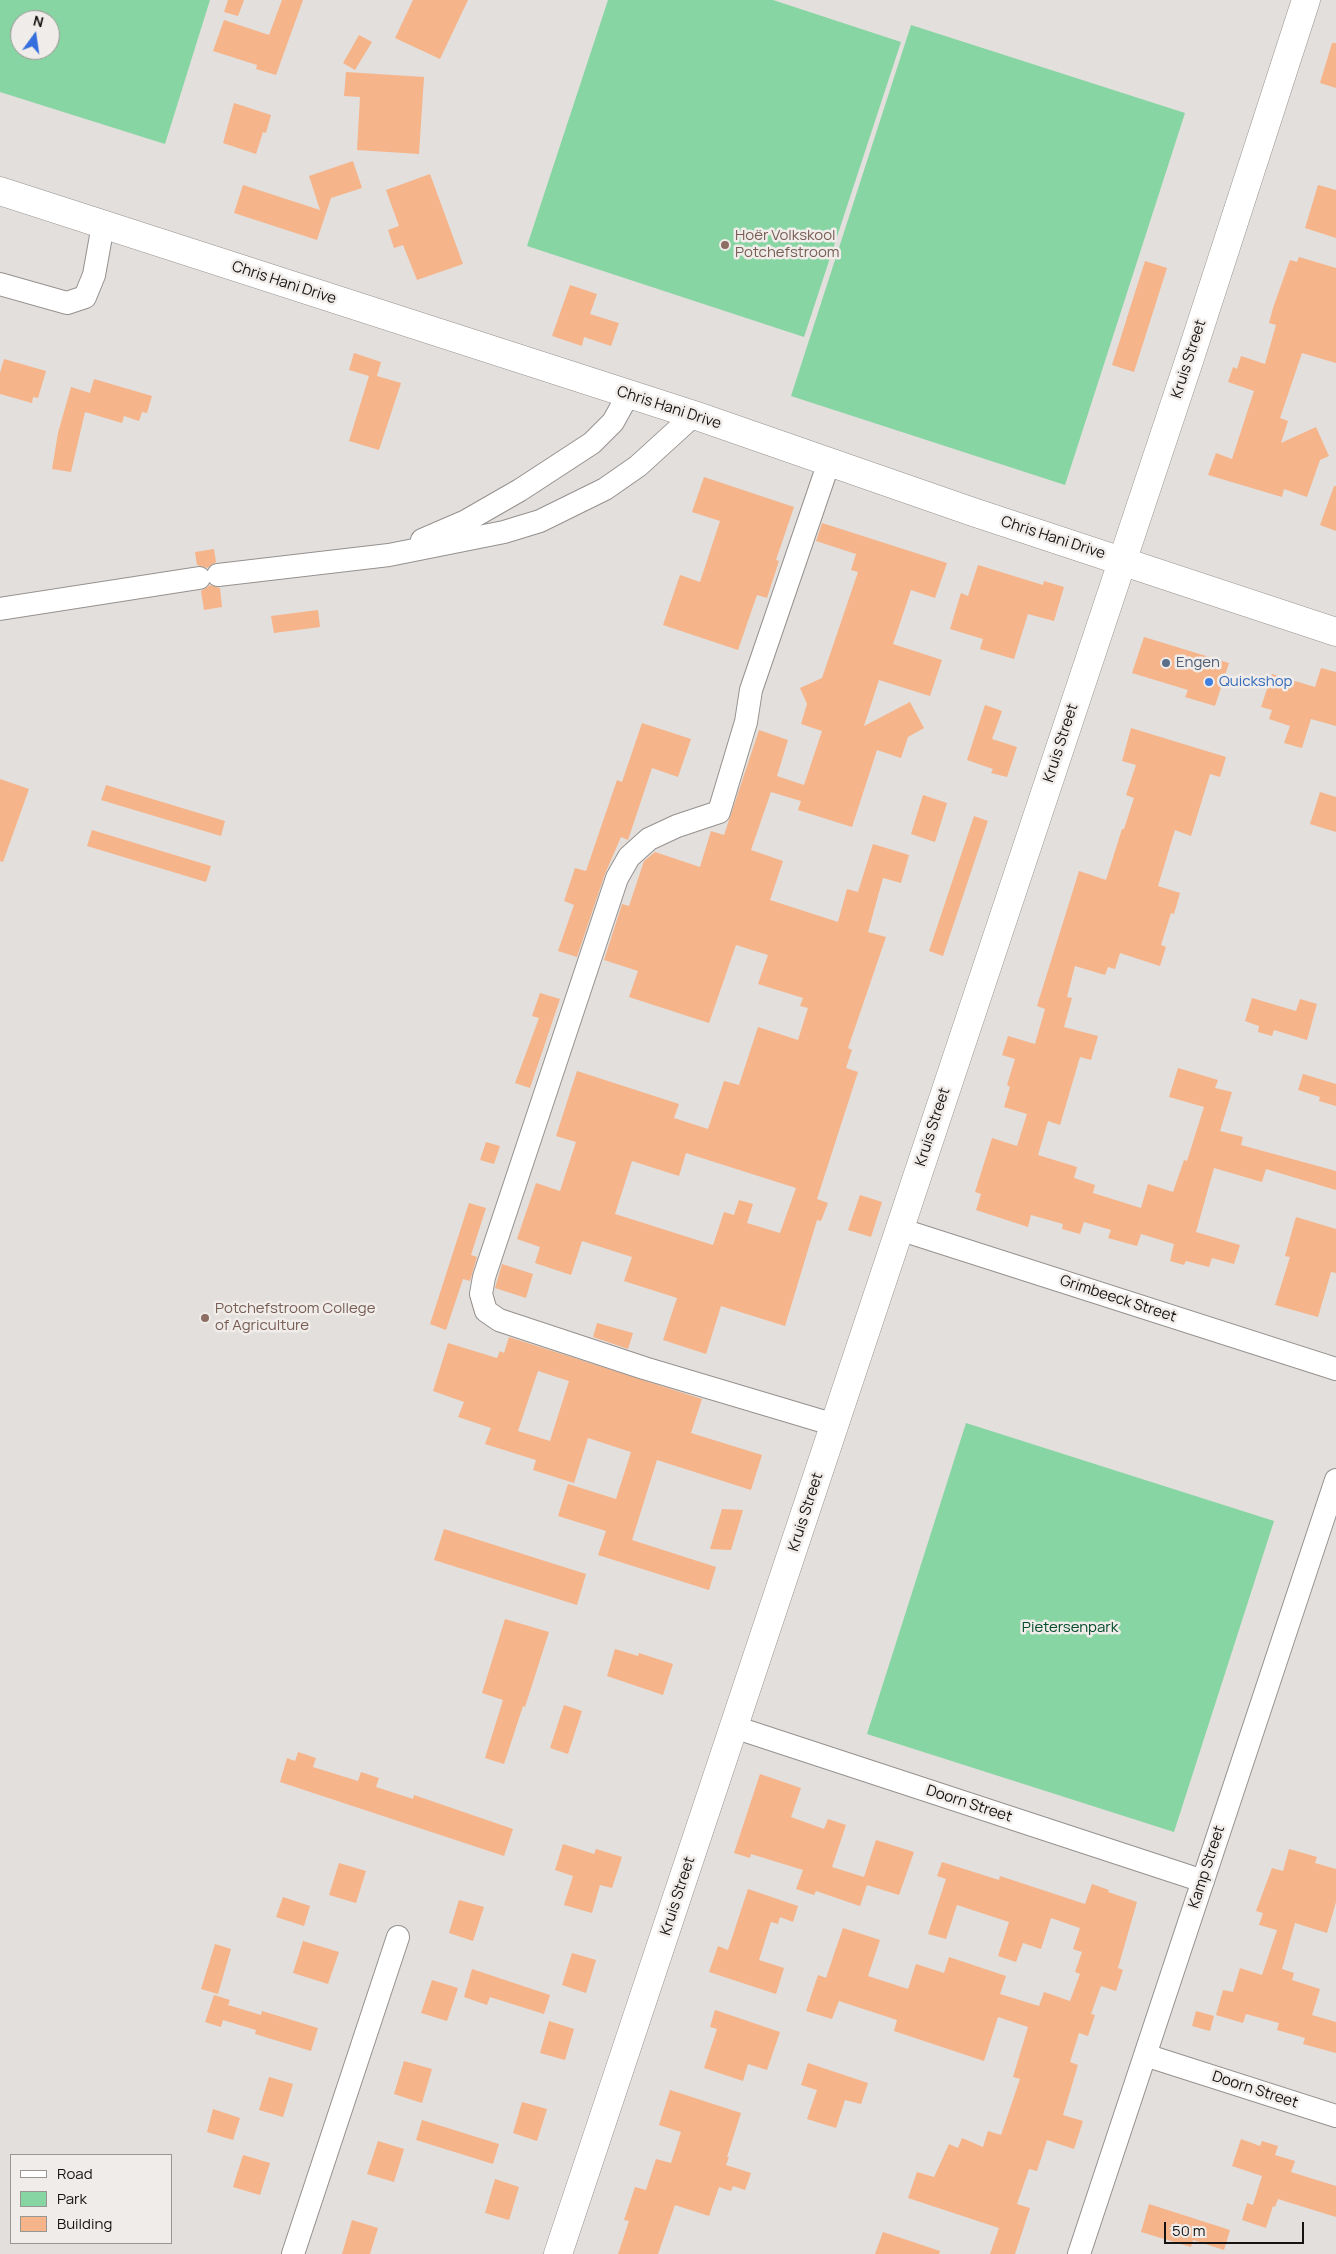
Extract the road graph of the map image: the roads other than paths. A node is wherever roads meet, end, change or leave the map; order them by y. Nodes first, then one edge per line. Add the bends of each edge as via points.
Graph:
1 (1306, 0) edge
2 (0, 191) edge
3 (103, 225) junction
4 (0, 284) edge
5 (628, 394) junction
6 (694, 415) junction
7 (829, 462) junction
8 (389, 555) junction
9 (1121, 560) junction
10 (0, 610) edge
11 (1336, 632) edge
12 (899, 1228) junction
13 (1336, 1369) edge
14 (835, 1424) junction
15 (1336, 1480) edge
16 (734, 1726) junction
17 (1203, 1881) junction
18 (398, 1937) dead end
19 (1145, 2055) junction
20 (1336, 2116) edge
21 (293, 2254) edge
22 (558, 2254) edge
23 (1079, 2254) edge

1 - 9 street, Kruis Street
2 - 3 street, Chris Hani Drive
3 - 4 street via 94,275 85,297 67,303
3 - 5 street, Chris Hani Drive
5 - 6 street, Chris Hani Drive
5 - 8 street via 613,422 592,443 561,465 466,521
6 - 7 street, Chris Hani Drive
6 - 8 street via 638,466 605,489 540,521 495,534
7 - 9 street, Chris Hani Drive
7 - 14 street via 751,690 746,722 719,812 650,839 628,856 617,878 481,1294 486,1311 499,1320 644,1368
8 - 10 street via 208,576
9 - 11 street, Chris Hani Drive
9 - 12 street, Kruis Street
12 - 13 street, Grimbeeck Street
12 - 14 street, Kruis Street
14 - 16 street, Kruis Street
15 - 17 street, Kamp Street
16 - 17 street, Doorn Street
16 - 22 street, Kruis Street
17 - 19 street, Kamp Street
18 - 21 street
19 - 20 street, Doorn Street
19 - 23 street, Kamp Street

